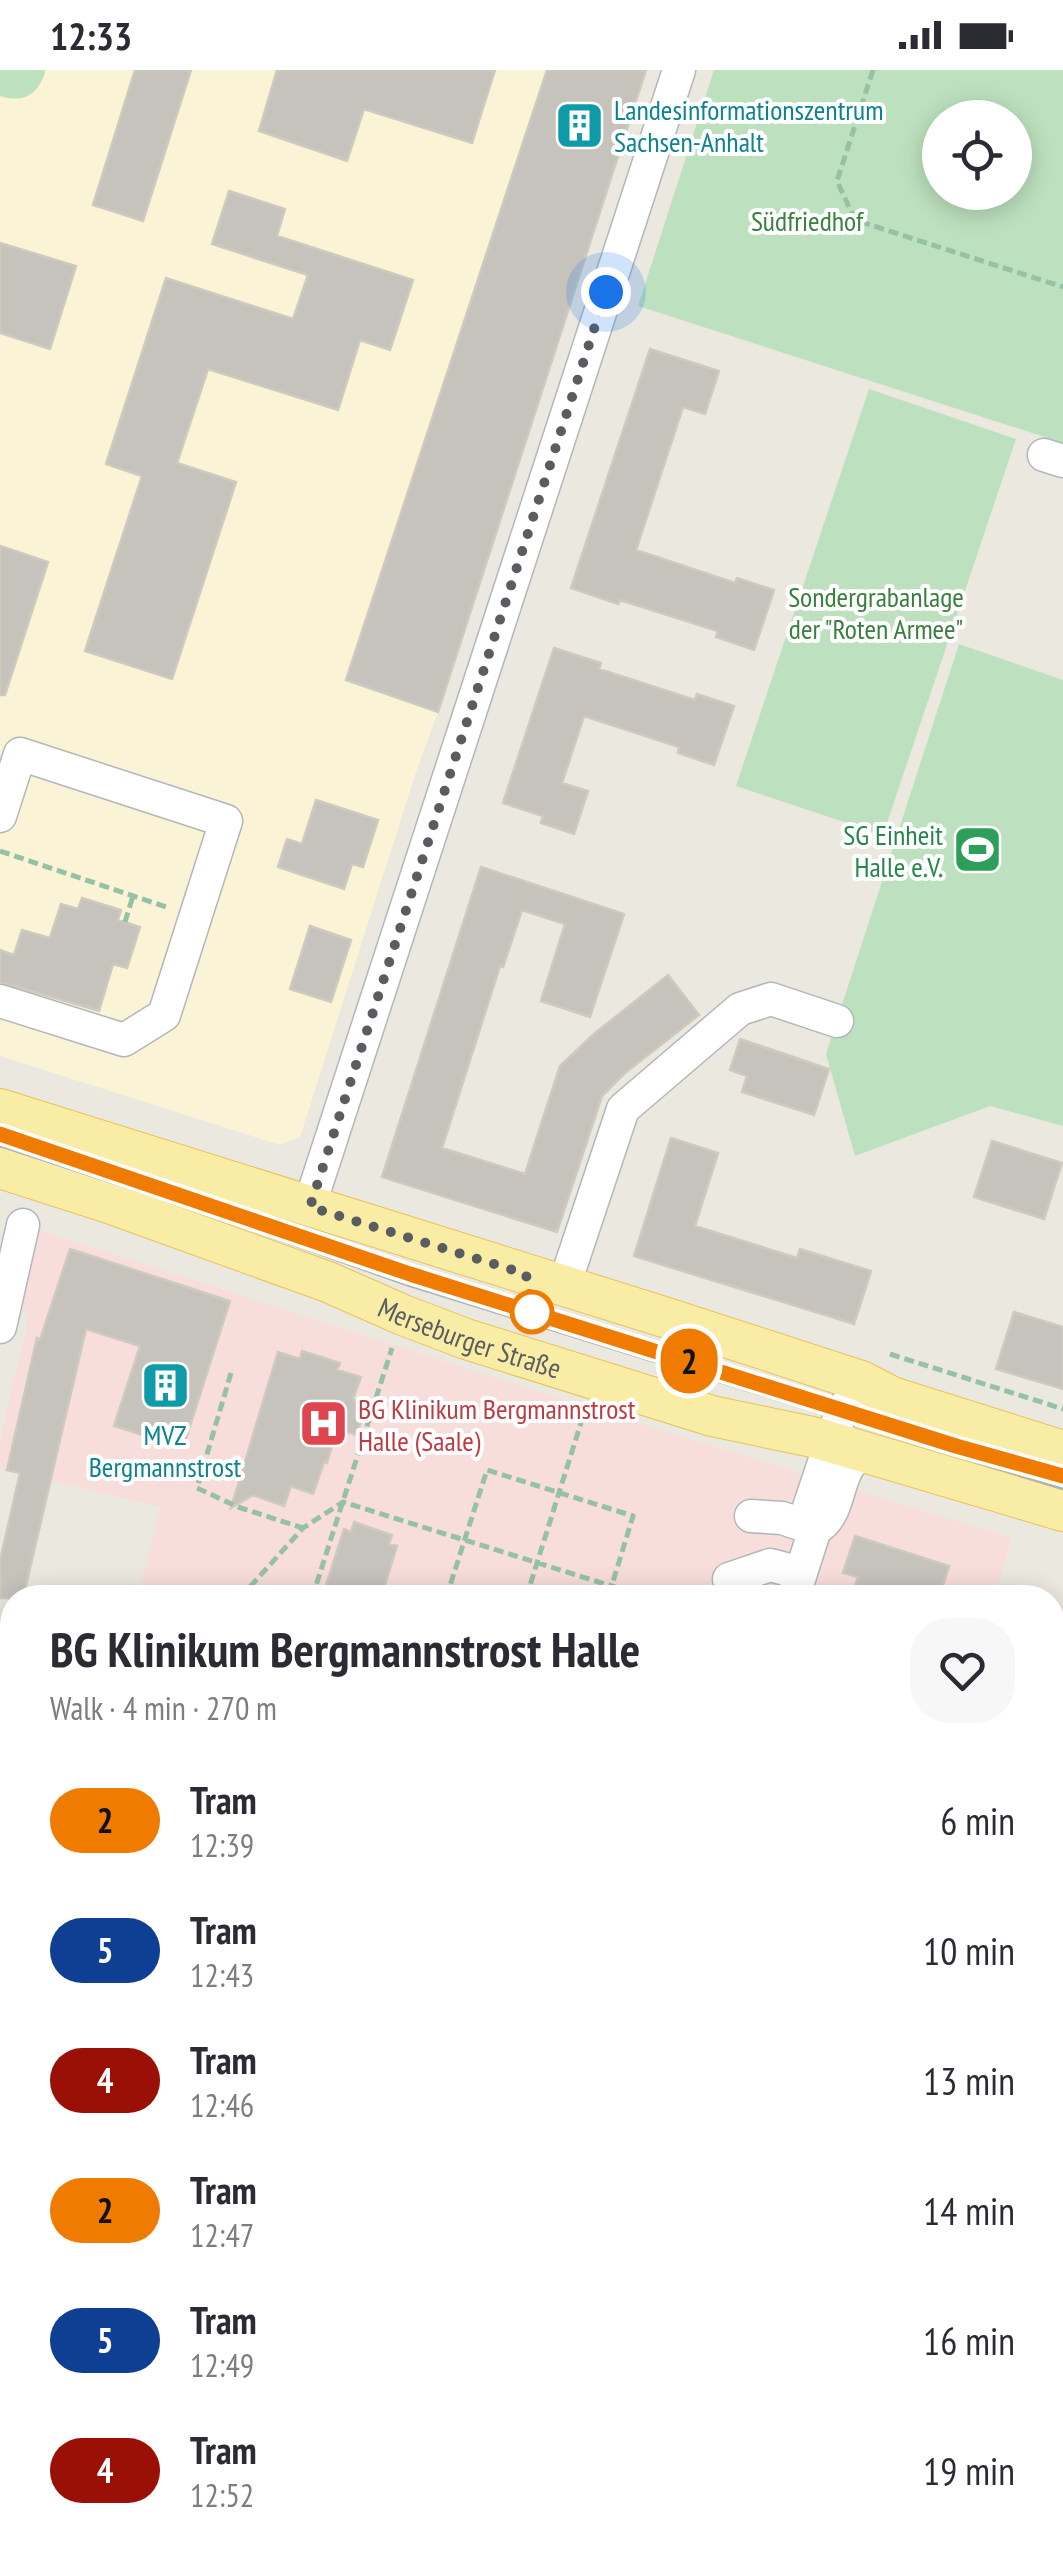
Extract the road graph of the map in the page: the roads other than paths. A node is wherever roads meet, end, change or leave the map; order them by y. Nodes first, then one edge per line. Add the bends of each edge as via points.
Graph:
1 (678, 70) edge
2 (0, 816) edge
3 (0, 1001) edge
4 (838, 1021) dead end
5 (0, 1110) edge
6 (0, 1168) edge
7 (310, 1207) junction
8 (23, 1225) dead end
9 (564, 1286) junction
10 (0, 1327) edge
11 (892, 1397) junction
12 (849, 1447) junction
13 (1063, 1451) edge
14 (1063, 1512) edge
15 (750, 1516) dead end
16 (815, 1528) junction
17 (729, 1579) dead end
18 (792, 1585) edge
19 (797, 1585) edge

1 - 7 street
2 - 3 street via 20,754 235,823 164,1015 124,1040
4 - 9 street via 771,999 740,1009 623,1109
5 - 7 main road
6 - 12 main road, Merseburger Straße via 328,1282 466,1339 712,1416
7 - 9 main road
8 - 10 street
9 - 11 main road via 861,1381
11 - 12 street via 848,1403 837,1420
11 - 13 main road
12 - 14 main road, Merseburger Straße
12 - 16 street via 809,1506
15 - 16 street
16 - 19 street
17 - 18 street via 770,1565

